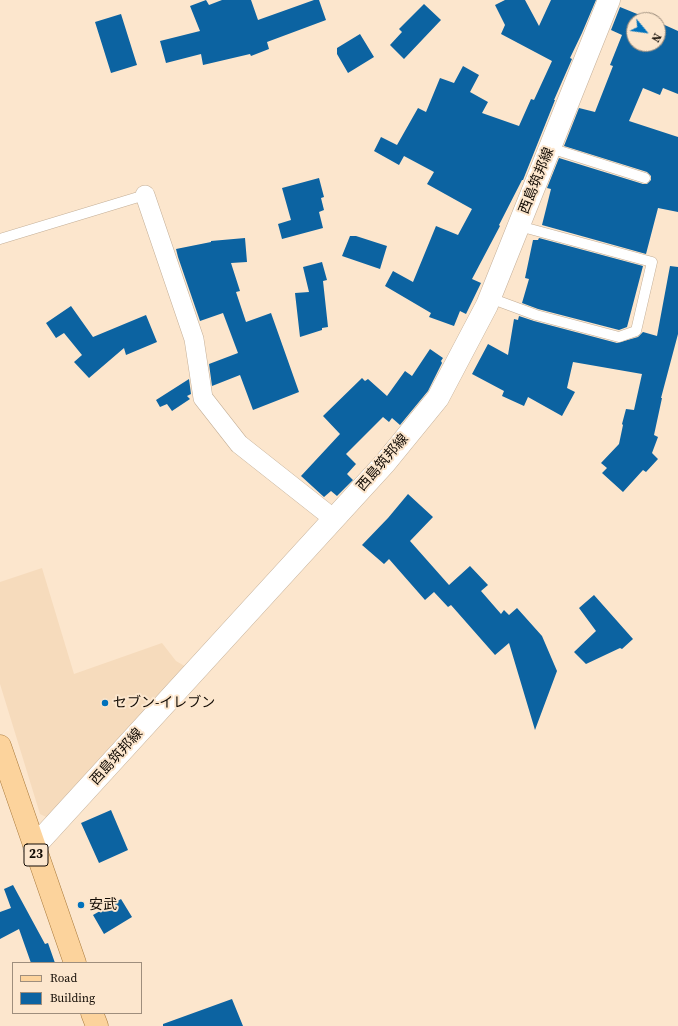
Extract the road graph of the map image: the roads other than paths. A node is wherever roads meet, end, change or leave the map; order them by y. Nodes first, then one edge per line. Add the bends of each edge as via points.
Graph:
1 (609, 0) edge
2 (550, 148) junction
3 (645, 178) dead end
4 (145, 196) joint
5 (519, 226) junction
6 (0, 239) edge
7 (490, 298) junction
8 (334, 519) junction
9 (0, 746) edge
10 (34, 847) junction
11 (75, 962) edge
12 (92, 1014) edge
13 (97, 1026) edge

1 - 2 main road, 西島筑邦線
2 - 3 lane
2 - 5 main road, 西島筑邦線
4 - 6 lane
4 - 8 street via 194,339 203,398 239,444
5 - 7 main road, 西島筑邦線
5 - 7 lane via 652,262 636,331 620,337 536,315
7 - 8 main road, 西島筑邦線 via 438,398 385,463
8 - 10 main road, 西島筑邦線
9 - 10 main road, 23
10 - 11 main road, 23
12 - 13 main road

